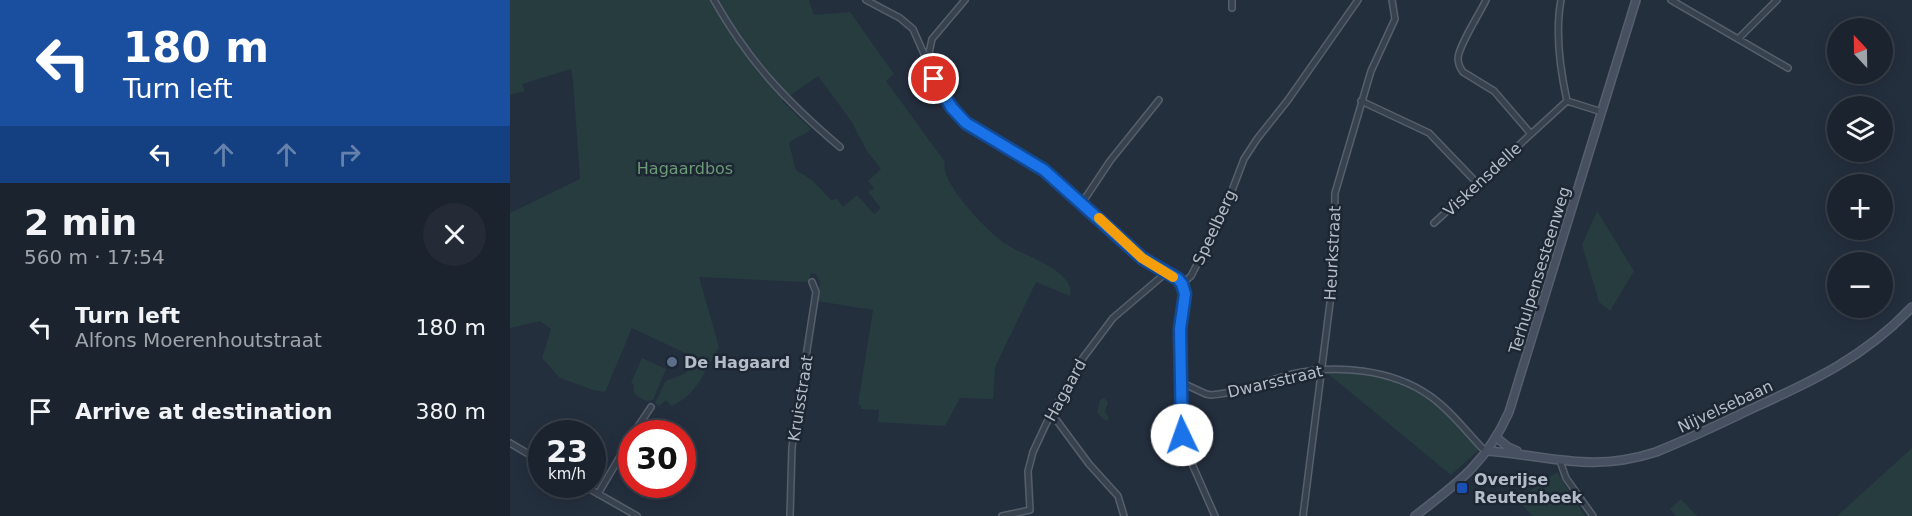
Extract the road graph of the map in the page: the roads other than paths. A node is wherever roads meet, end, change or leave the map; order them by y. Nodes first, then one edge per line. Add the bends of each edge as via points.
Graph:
1 (714, 0) edge
2 (866, 0) edge
3 (965, 0) edge
4 (1232, 0) edge
5 (1358, 0) edge
6 (1392, 0) edge
7 (1486, 0) edge
8 (1561, 0) edge
9 (1636, 0) edge
10 (1671, 0) edge
11 (1777, 0) edge
12 (1232, 8) dead end
13 (1738, 39) junction
14 (928, 58) junction
15 (1788, 68) dead end
16 (1159, 100) dead end
17 (1361, 101) junction
18 (1567, 101) junction
19 (1602, 112) junction
20 (1531, 134) junction
21 (840, 147) dead end
22 (1477, 183) junction
23 (1082, 203) junction
24 (1434, 224) dead end
25 (1167, 273) junction
26 (812, 282) dead end
27 (1182, 284) junction
28 (1912, 307) edge
29 (1321, 369) junction
30 (1180, 382) junction
31 (651, 407) dead end
32 (1052, 414) junction
33 (642, 420) edge
34 (1497, 438) junction
35 (510, 442) edge
36 (1488, 451) junction
37 (528, 453) edge
38 (1525, 454) junction
39 (618, 459) edge
40 (1560, 461) junction
41 (606, 480) edge
42 (605, 498) edge
43 (637, 516) edge
44 (790, 516) edge
45 (1002, 516) edge
46 (1124, 516) edge
47 (1215, 516) edge
48 (1303, 516) edge
49 (1415, 516) edge
50 (1593, 516) edge

1 - 21 street via 766,77
2 - 14 street via 913,29
3 - 14 street via 932,39
4 - 12 street
5 - 27 street, Speelberg via 1244,159 1223,214 1191,276
6 - 17 street, Heurkstraat via 1395,19
7 - 20 street via 1460,50 1460,68 1494,91
8 - 18 street via 1558,23
9 - 19 main road, Terhulpensesteenweg
10 - 13 street
11 - 13 street
13 - 15 street
14 - 23 street via 940,90 966,123 1044,170
16 - 23 street
17 - 22 street via 1429,133
17 - 29 street, Heurkstraat via 1335,193 1334,248
18 - 19 street
18 - 20 street, Viskensdelle
19 - 34 main road, Terhulpensesteenweg via 1509,412
20 - 22 street, Viskensdelle
22 - 24 street, Viskensdelle
23 - 25 street via 1142,258
25 - 27 street
25 - 32 street, Hagaard via 1103,330
26 - 44 street, Kruisstraat via 816,292 792,447
27 - 30 street via 1185,294 1180,329
28 - 40 main road, Nijvelsebaan via 1863,351 1827,374 1669,446 1606,463
29 - 30 street, Dwarsstraat via 1217,394 1206,394
29 - 36 street, Dwarsstraat via 1377,374 1417,388 1445,408
29 - 48 street, Heurkstraat
30 - 47 street via 1185,446
31 - 33 street
32 - 45 street, Hagaard via 1030,460 1030,510
32 - 46 street via 1118,496
34 - 36 main road, Terhulpensesteenweg
34 - 38 main road, Nijvelsebaan
35 - 37 street
36 - 38 main road, Nijvelsebaan
36 - 49 main road, Terhulpensesteenweg via 1468,475
38 - 40 main road, Nijvelsebaan
39 - 41 street
40 - 50 street via 1566,478
42 - 43 street

